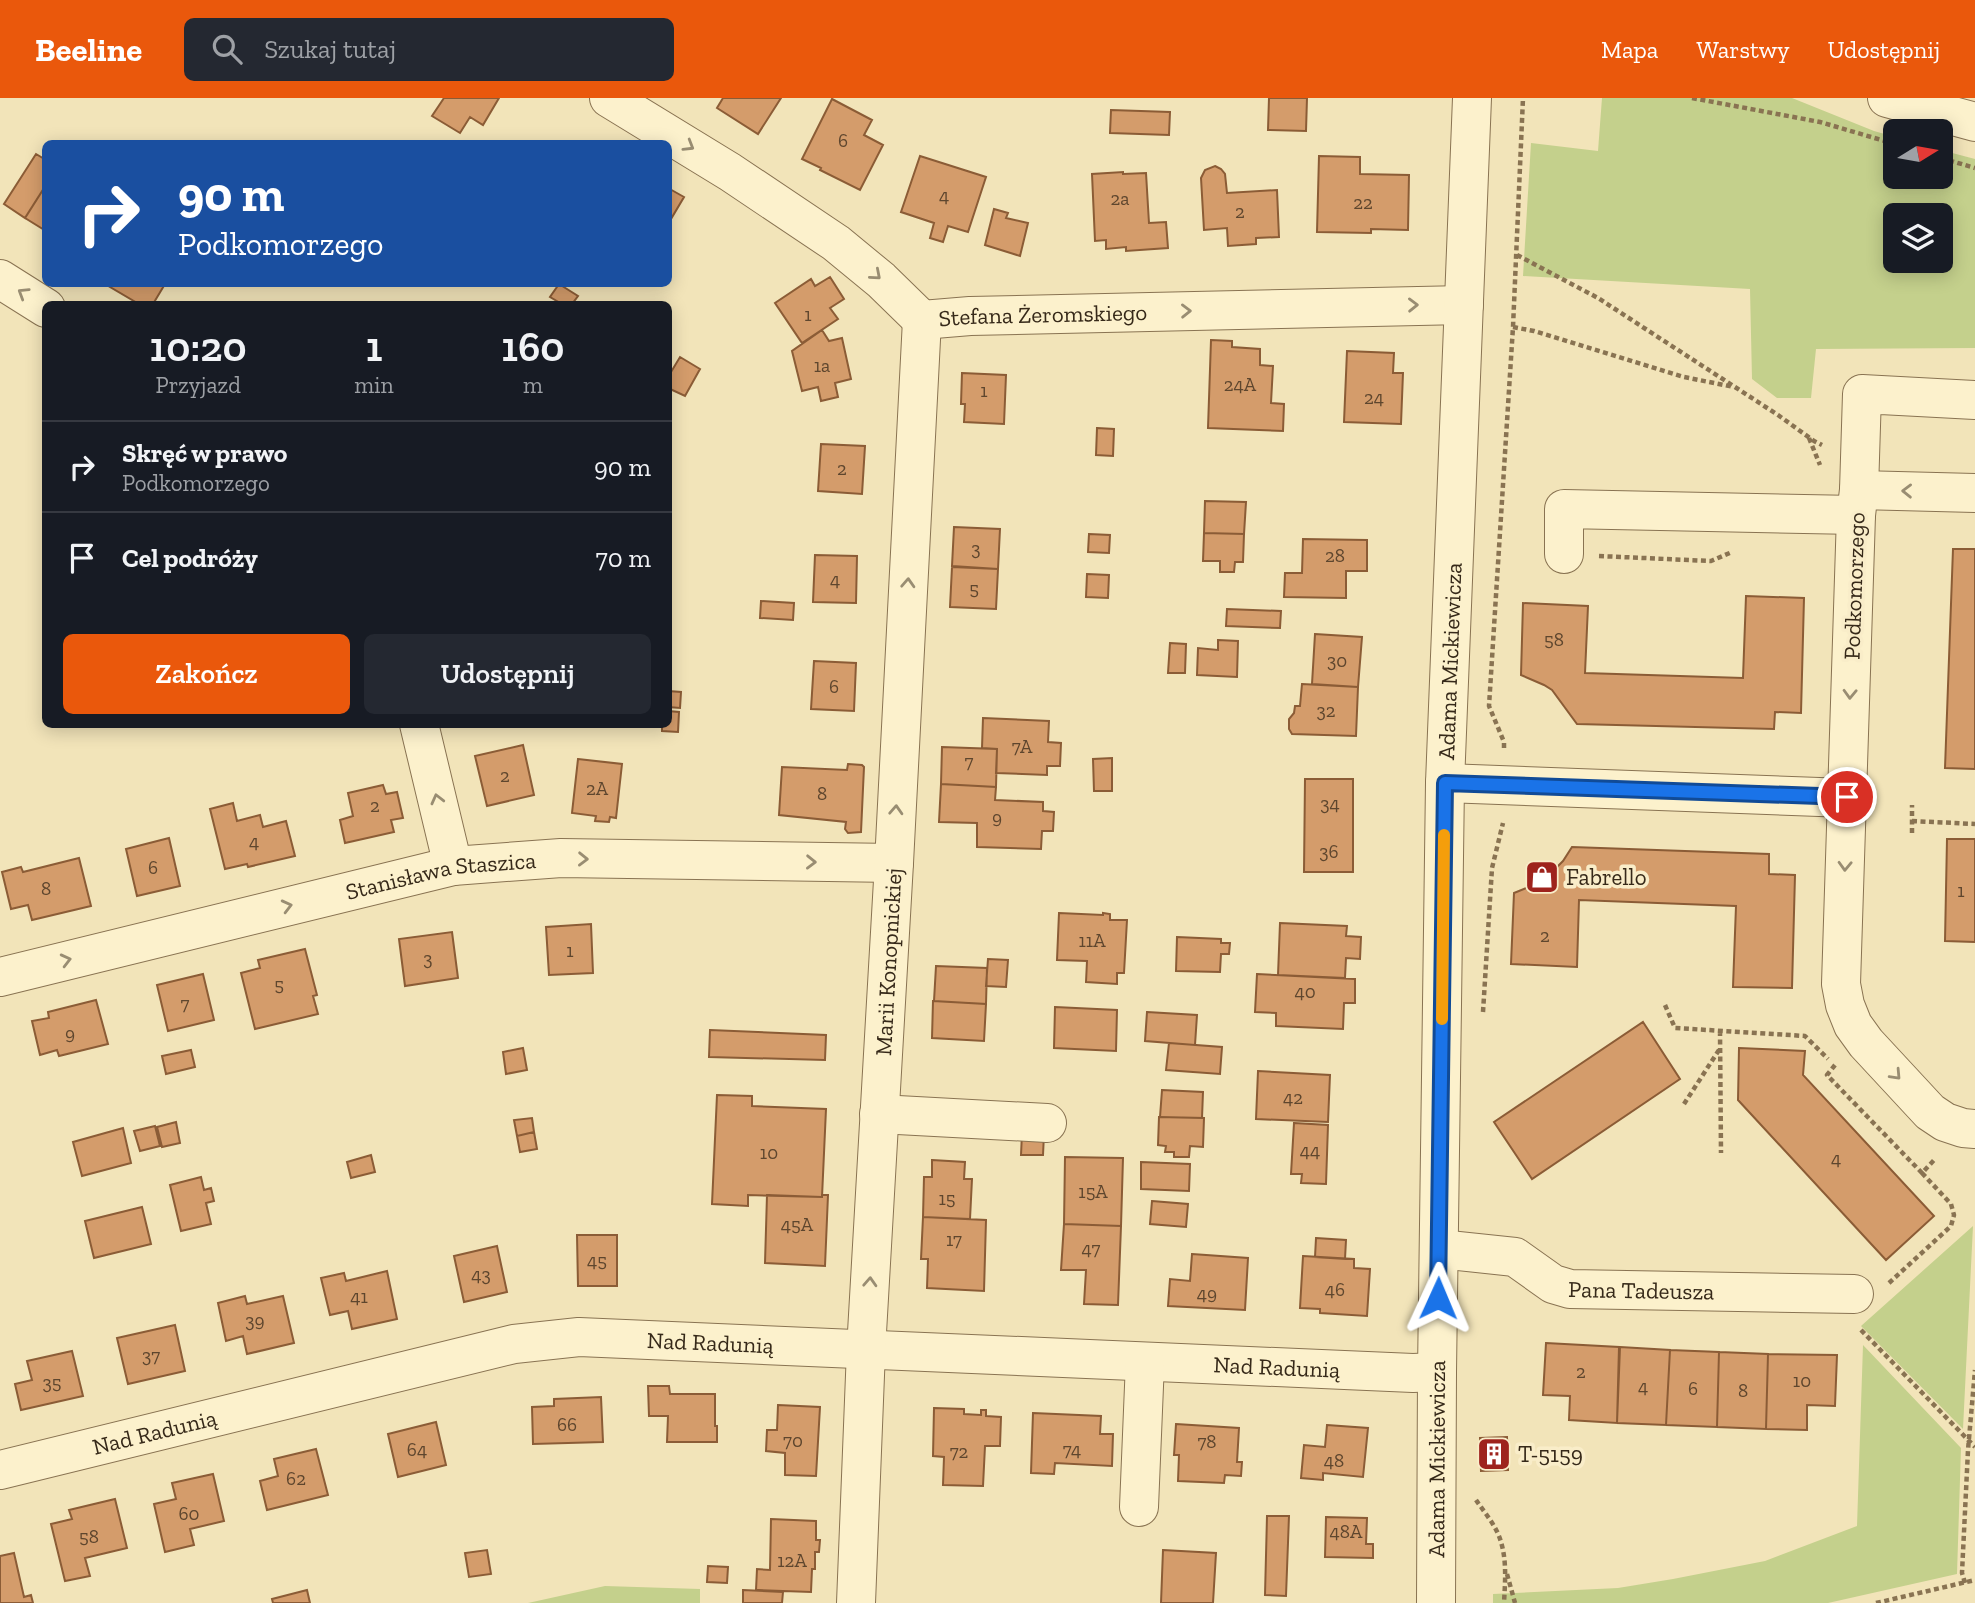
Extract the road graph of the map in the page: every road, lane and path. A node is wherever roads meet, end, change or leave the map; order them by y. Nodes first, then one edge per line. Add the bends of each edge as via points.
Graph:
1 (610, 98) edge
2 (1472, 98) edge
3 (1523, 98) edge
4 (1692, 98) edge
5 (1887, 98) edge
6 (1975, 122) edge
7 (1883, 140) edge
8 (1953, 162) edge
9 (1975, 168) edge
10 (1517, 255) junction
11 (0, 279) edge
12 (1464, 304) junction
13 (42, 305) edge
14 (922, 320) junction
15 (1513, 327) junction
16 (1738, 388) junction
17 (1975, 400) edge
18 (1858, 488) junction
19 (1975, 493) edge
20 (1735, 551) dead end
21 (1564, 554) joint
22 (420, 728) edge
23 (1504, 742) dead end
24 (1445, 783) junction
25 (1847, 797) junction
26 (1912, 805) dead end
27 (1912, 821) junction
28 (1975, 824) edge
29 (1912, 833) dead end
30 (894, 863) junction
31 (453, 866) junction
32 (0, 976) edge
33 (1665, 1005) dead end
34 (1720, 1031) junction
35 (1720, 1049) junction
36 (1684, 1104) dead end
37 (879, 1114) junction
38 (1047, 1123) dead end
39 (1975, 1129) edge
40 (1721, 1153) dead end
41 (1938, 1157) dead end
42 (1922, 1173) junction
43 (1439, 1250) junction
44 (1847, 1294) junction
45 (866, 1350) junction
46 (1145, 1362) junction
47 (1975, 1370) edge
48 (1437, 1372) junction
49 (1968, 1442) junction
50 (1975, 1447) edge
51 (0, 1470) edge
52 (1139, 1507) dead end
53 (1505, 1569) dead end
54 (1975, 1580) edge
55 (1965, 1583) junction
56 (856, 1603) edge
57 (1436, 1603) edge
58 (1515, 1603) edge
59 (1876, 1603) edge

1 -> 14 street, Stefana Żeromskiego via 836,243
2 - 12 street, Adama Mickiewicza
3 - 10 path
4 - 7 path via 1820,122
5 - 6 street
8 - 9 path
10 - 15 path
10 - 16 path via 1598,298
13 -> 11 street
14 -> 12 street, Stefana Żeromskiego
12 - 24 street, Adama Mickiewicza
30 -> 14 street, Marii Konopnickiej
15 - 16 path via 1684,377
15 - 23 path via 1489,706
16 - 18 path via 1814,441 1844,454
17 - 18 street via 1861,394
19 -> 18 street, Podkomorzego
18 - 21 street via 1564,509
18 -> 25 street, Podkomorzego
20 - 21 path via 1712,561
31 -> 22 street
24 - 25 street
24 - 43 street, Adama Mickiewicza
25 -> 39 street, Podkomorzego via 1841,984 1853,1025 1930,1112 1945,1122
26 - 27 path
27 - 28 path
27 - 29 path
31 -> 30 street, Stanisława Staszica via 561,858
30 - 37 street, Marii Konopnickiej
32 -> 31 street, Stanisława Staszica
33 - 34 path via 1675,1028
34 - 35 path
34 - 42 path via 1805,1036 1836,1066 1828,1075
35 - 36 path
35 - 40 path
37 - 38 street
45 -> 37 street, Marii Konopnickiej
41 - 42 path
42 - 44 path via 1951,1204 1951,1226 1877,1293
43 - 44 street, Pana Tadeusza via 1515,1256 1553,1284 1570,1289
43 - 48 street, Adama Mickiewicza
44 - 49 path via 1846,1315
45 - 46 street, Nad Radunią
45 - 51 street, Nad Radunią via 579,1337 514,1344
45 - 56 street, Marii Konopnickiej
46 - 48 street, Nad Radunią
46 - 52 street
47 - 49 path
48 - 57 street, Adama Mickiewicza
49 - 50 path
49 - 55 path
53 - 58 path
54 - 55 path
55 - 59 path

